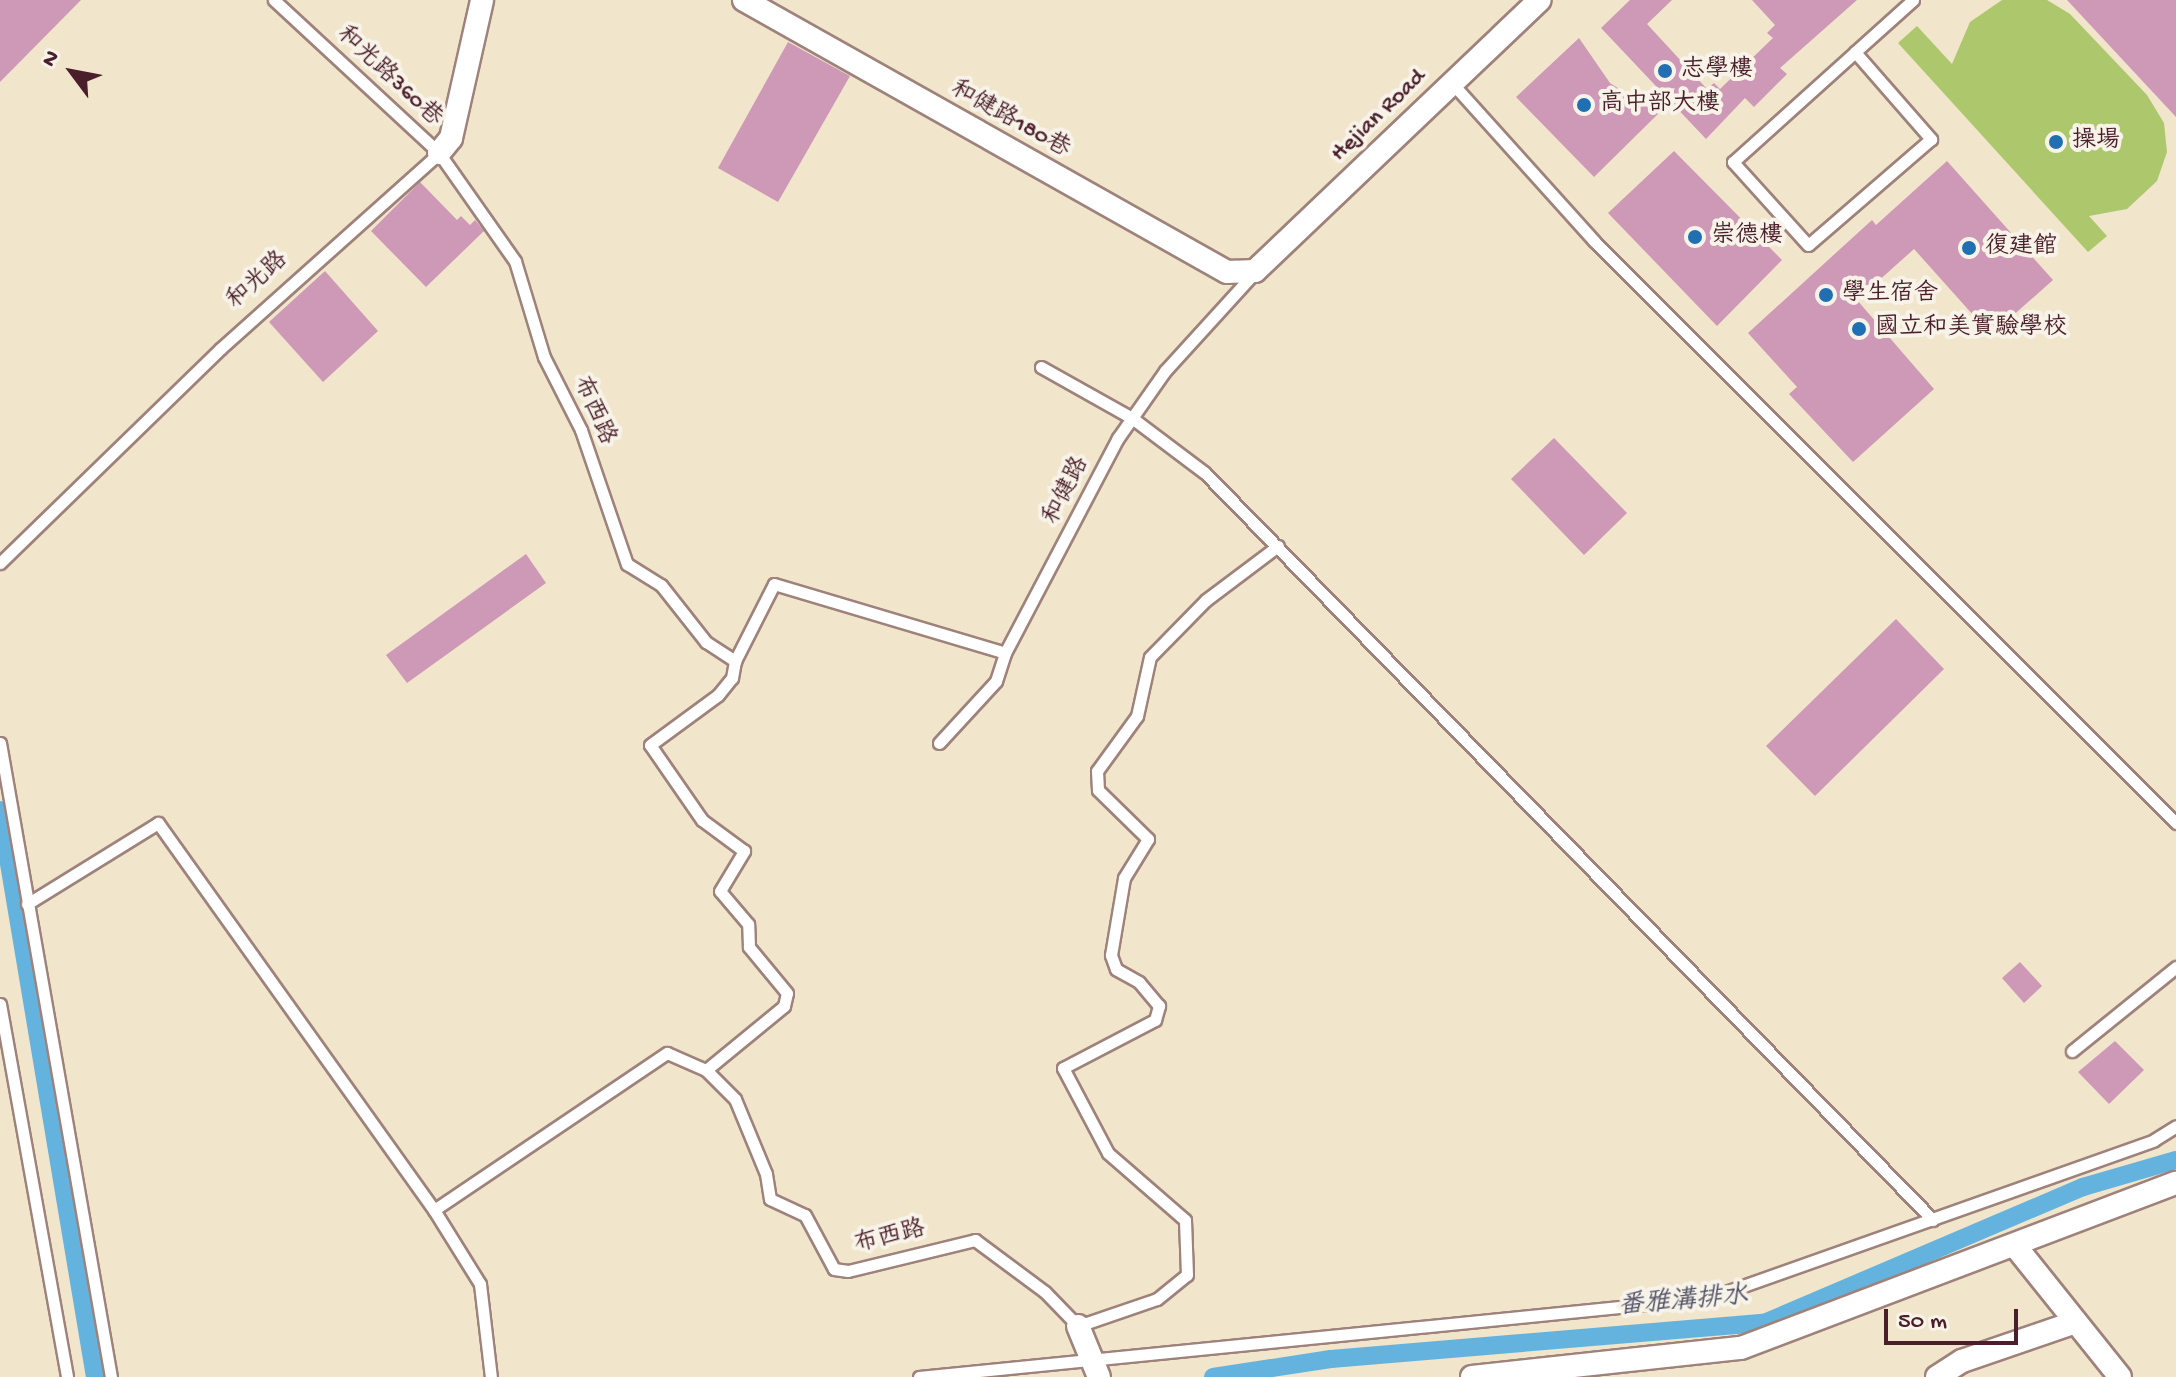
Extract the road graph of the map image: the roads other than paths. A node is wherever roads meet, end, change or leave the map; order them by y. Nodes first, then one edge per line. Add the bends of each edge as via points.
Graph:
1 (274, 0) edge
2 (482, 0) edge
3 (744, 0) edge
4 (1540, 0) edge
5 (1913, 0) edge
6 (1855, 52) junction
7 (1451, 82) junction
8 (439, 153) junction
9 (1255, 271) junction
10 (1041, 367) dead end
11 (1132, 418) junction
12 (1278, 546) junction
13 (0, 563) edge
14 (1005, 653) junction
15 (735, 661) junction
16 (0, 743) edge
17 (939, 743) dead end
18 (2176, 823) edge
19 (27, 904) junction
20 (2176, 967) edge
21 (0, 1004) edge
22 (2072, 1051) dead end
23 (706, 1070) junction
24 (2176, 1126) edge
25 (2176, 1183) edge
26 (434, 1210) junction
27 (1933, 1220) junction
28 (2016, 1247) junction
29 (2076, 1322) junction
30 (1078, 1326) junction
31 (1095, 1368) edge
32 (67, 1377) edge
33 (111, 1377) edge
34 (491, 1377) edge
35 (919, 1377) edge
36 (1472, 1377) edge
37 (1937, 1377) edge
38 (2120, 1377) edge

1 - 8 lane, 和光路360巷
2 - 8 street, 和光路 via 451,138
3 - 9 street, 和健路180巷 via 1227,272
4 - 7 street, Hejian Road
5 - 6 lane
6 - 6 lane via 1733,162 1808,245 1931,139
7 - 9 street, Hejian Road
7 - 18 lane via 1594,241
8 - 13 lane, 和光路 via 220,349
8 - 15 lane, 布西路 via 515,261 544,357 581,430 627,564 661,585 706,642
9 - 11 lane, 和健路 via 1165,371
10 - 11 lane
11 - 12 lane via 1205,473
11 - 14 lane, 和健路
12 - 27 lane
12 - 30 lane via 1206,600 1150,657 1137,716 1097,771 1098,790 1148,839 1124,878 1111,955 1116,969 1139,982 1159,1006 1155,1020 1063,1068 1099,1140 1185,1220 1189,1245 1187,1275 1157,1299
14 - 15 lane via 774,584
14 - 17 lane, 和健路 via 996,681
15 - 23 lane via 732,678 718,695 650,745 702,820 744,851 720,891 748,924 749,947 787,993 784,1006
16 - 19 lane
19 - 26 lane via 158,823
19 - 33 lane
20 - 22 lane
21 - 32 lane
23 - 26 lane, 布西路 via 667,1053 646,1063
23 - 30 lane, 布西路 via 740,1109 770,1199 805,1215 834,1269 848,1271 975,1240 1045,1292
24 - 27 lane via 2154,1140
25 - 28 street
26 - 34 lane via 480,1284
27 - 31 lane via 1709,1298
28 - 29 street
28 - 36 street via 1741,1348
29 - 37 street via 1962,1361
29 - 38 street
30 - 31 street
31 - 35 lane

